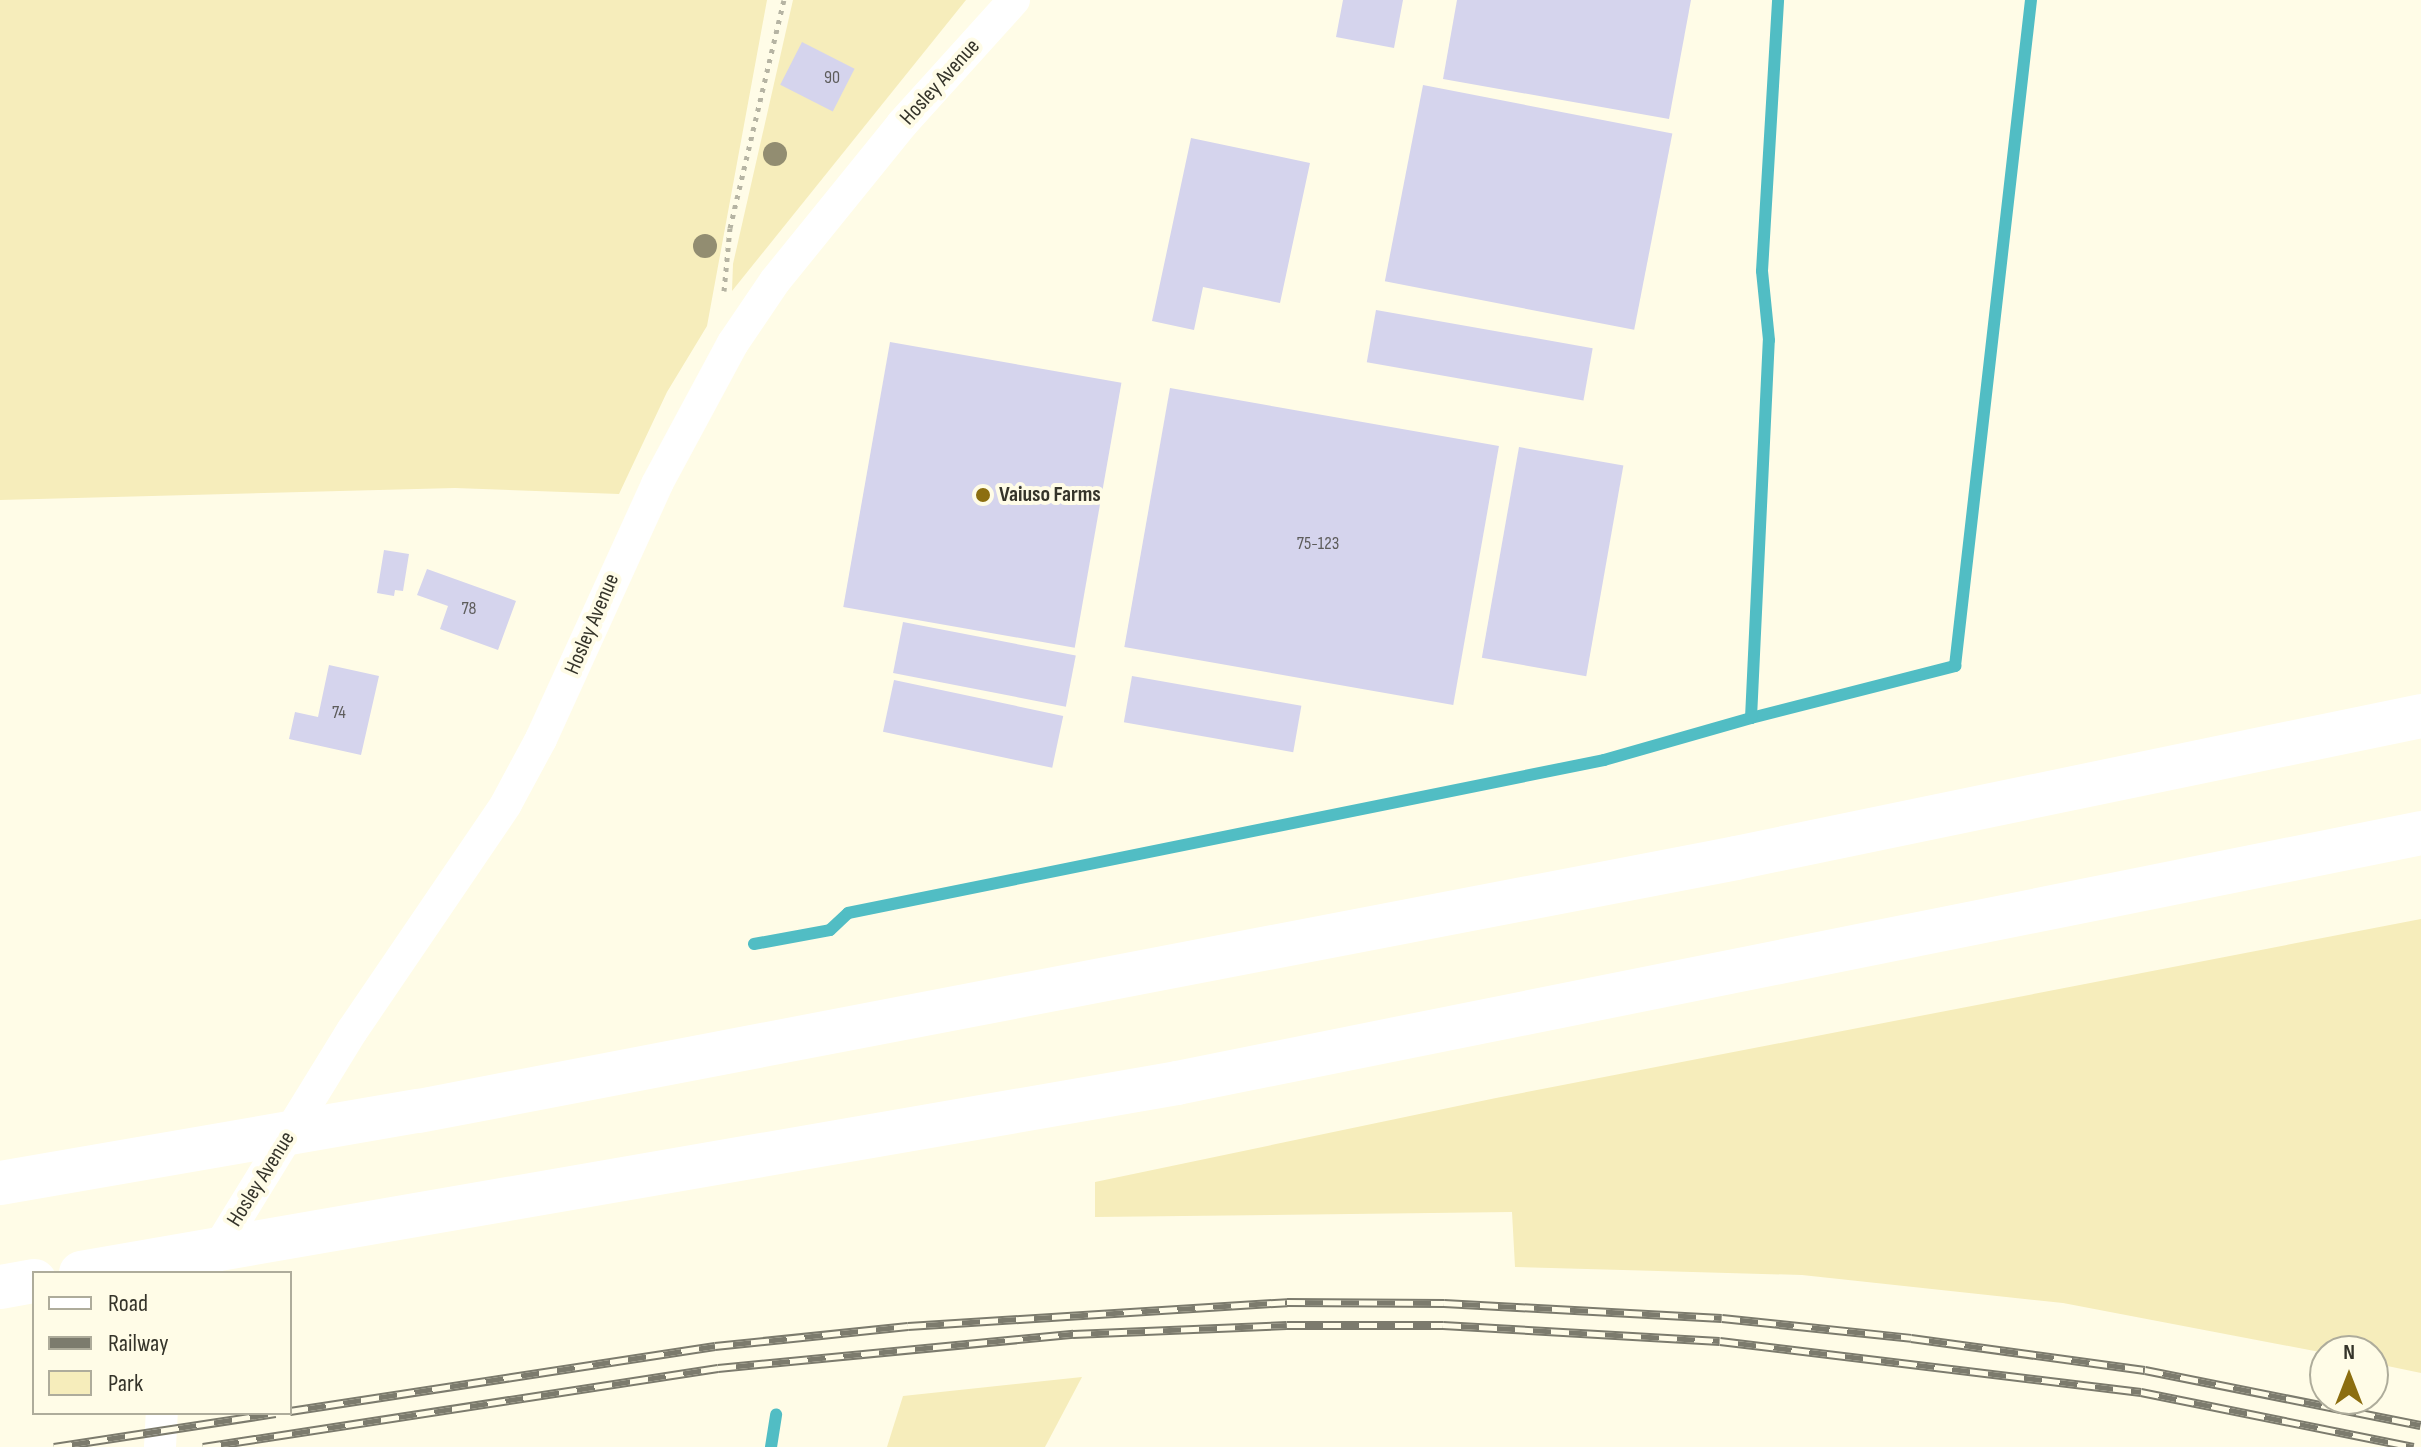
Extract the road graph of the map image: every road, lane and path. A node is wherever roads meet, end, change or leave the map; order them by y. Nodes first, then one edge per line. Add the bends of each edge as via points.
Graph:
1 (784, 0) edge
2 (1014, 0) edge
3 (733, 343) junction
4 (2421, 716) edge
5 (2421, 833) edge
6 (0, 1183) edge
7 (93, 1271) edge
8 (204, 1271) edge
9 (32, 1281) edge
10 (0, 1287) edge
11 (162, 1415) edge
12 (160, 1447) edge

1 - 3 path via 723,277
2 - 3 street, Hosley Avenue via 902,124 775,281
3 - 8 street, Hosley Avenue via 657,484 506,804 352,1031
4 - 6 highway via 1391,924 419,1111
5 - 7 highway via 1192,1080
9 - 10 highway
11 - 12 street

